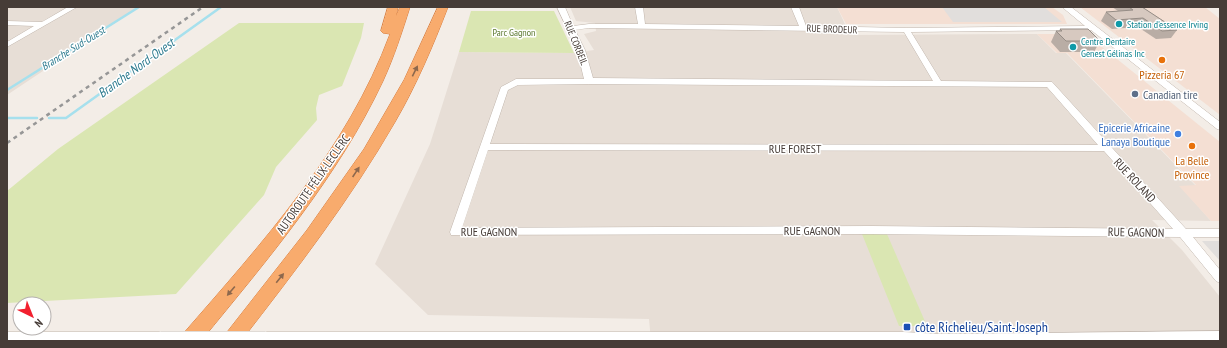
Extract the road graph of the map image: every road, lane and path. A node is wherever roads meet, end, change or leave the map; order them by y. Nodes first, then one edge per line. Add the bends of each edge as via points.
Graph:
1 (73, 7) edge
2 (394, 7) edge
3 (406, 7) edge
4 (443, 7) edge
5 (561, 7) edge
6 (640, 7) edge
7 (794, 7) edge
8 (1068, 8) edge
9 (7, 24) edge
10 (43, 24) junction
11 (642, 27) junction
12 (572, 28) junction
13 (803, 28) junction
14 (1092, 28) junction
15 (906, 30) junction
16 (7, 45) edge
17 (589, 81) junction
18 (938, 82) junction
19 (1049, 84) joint
20 (369, 96) junction
21 (1220, 127) edge
22 (485, 147) junction
23 (1105, 148) junction
24 (1183, 233) junction
25 (1220, 233) edge
26 (1220, 278) edge
27 (1220, 336) edge
28 (7, 337) edge
29 (922, 340) edge
30 (189, 341) edge
31 (230, 341) edge

1 - 10 street
2 - 20 highway
3 - 20 highway, AUTOROUTE FÉLIX-LECLERC
31 -> 4 highway via 309,240 370,152 411,80
5 - 12 street, RUE CORBEIL
6 - 11 street
7 - 13 street
8 - 14 street
9 - 10 street
10 - 16 street
11 - 12 street, RUE BRODEUR
11 - 13 street, RUE BRODEUR
12 - 17 street, RUE CORBEIL via 586,63
13 - 15 street, RUE BRODEUR
14 - 15 street, RUE BRODEUR
14 - 21 street
15 - 18 street
17 - 18 street, RUE GAGNON
17 - 22 street, RUE GAGNON via 516,82 504,89
18 - 19 street, RUE GAGNON
19 - 23 street, RUE ROLAND
20 -> 30 highway, AUTOROUTE FÉLIX-LECLERC via 342,144 301,204
22 - 23 street, RUE FOREST
22 - 24 street, RUE GAGNON via 455,232 871,230
23 - 24 street, RUE ROLAND
24 - 25 street, RUE GAGNON
24 - 26 street, RUE ROLAND
27 - 29 street
28 - 29 street, bridge

